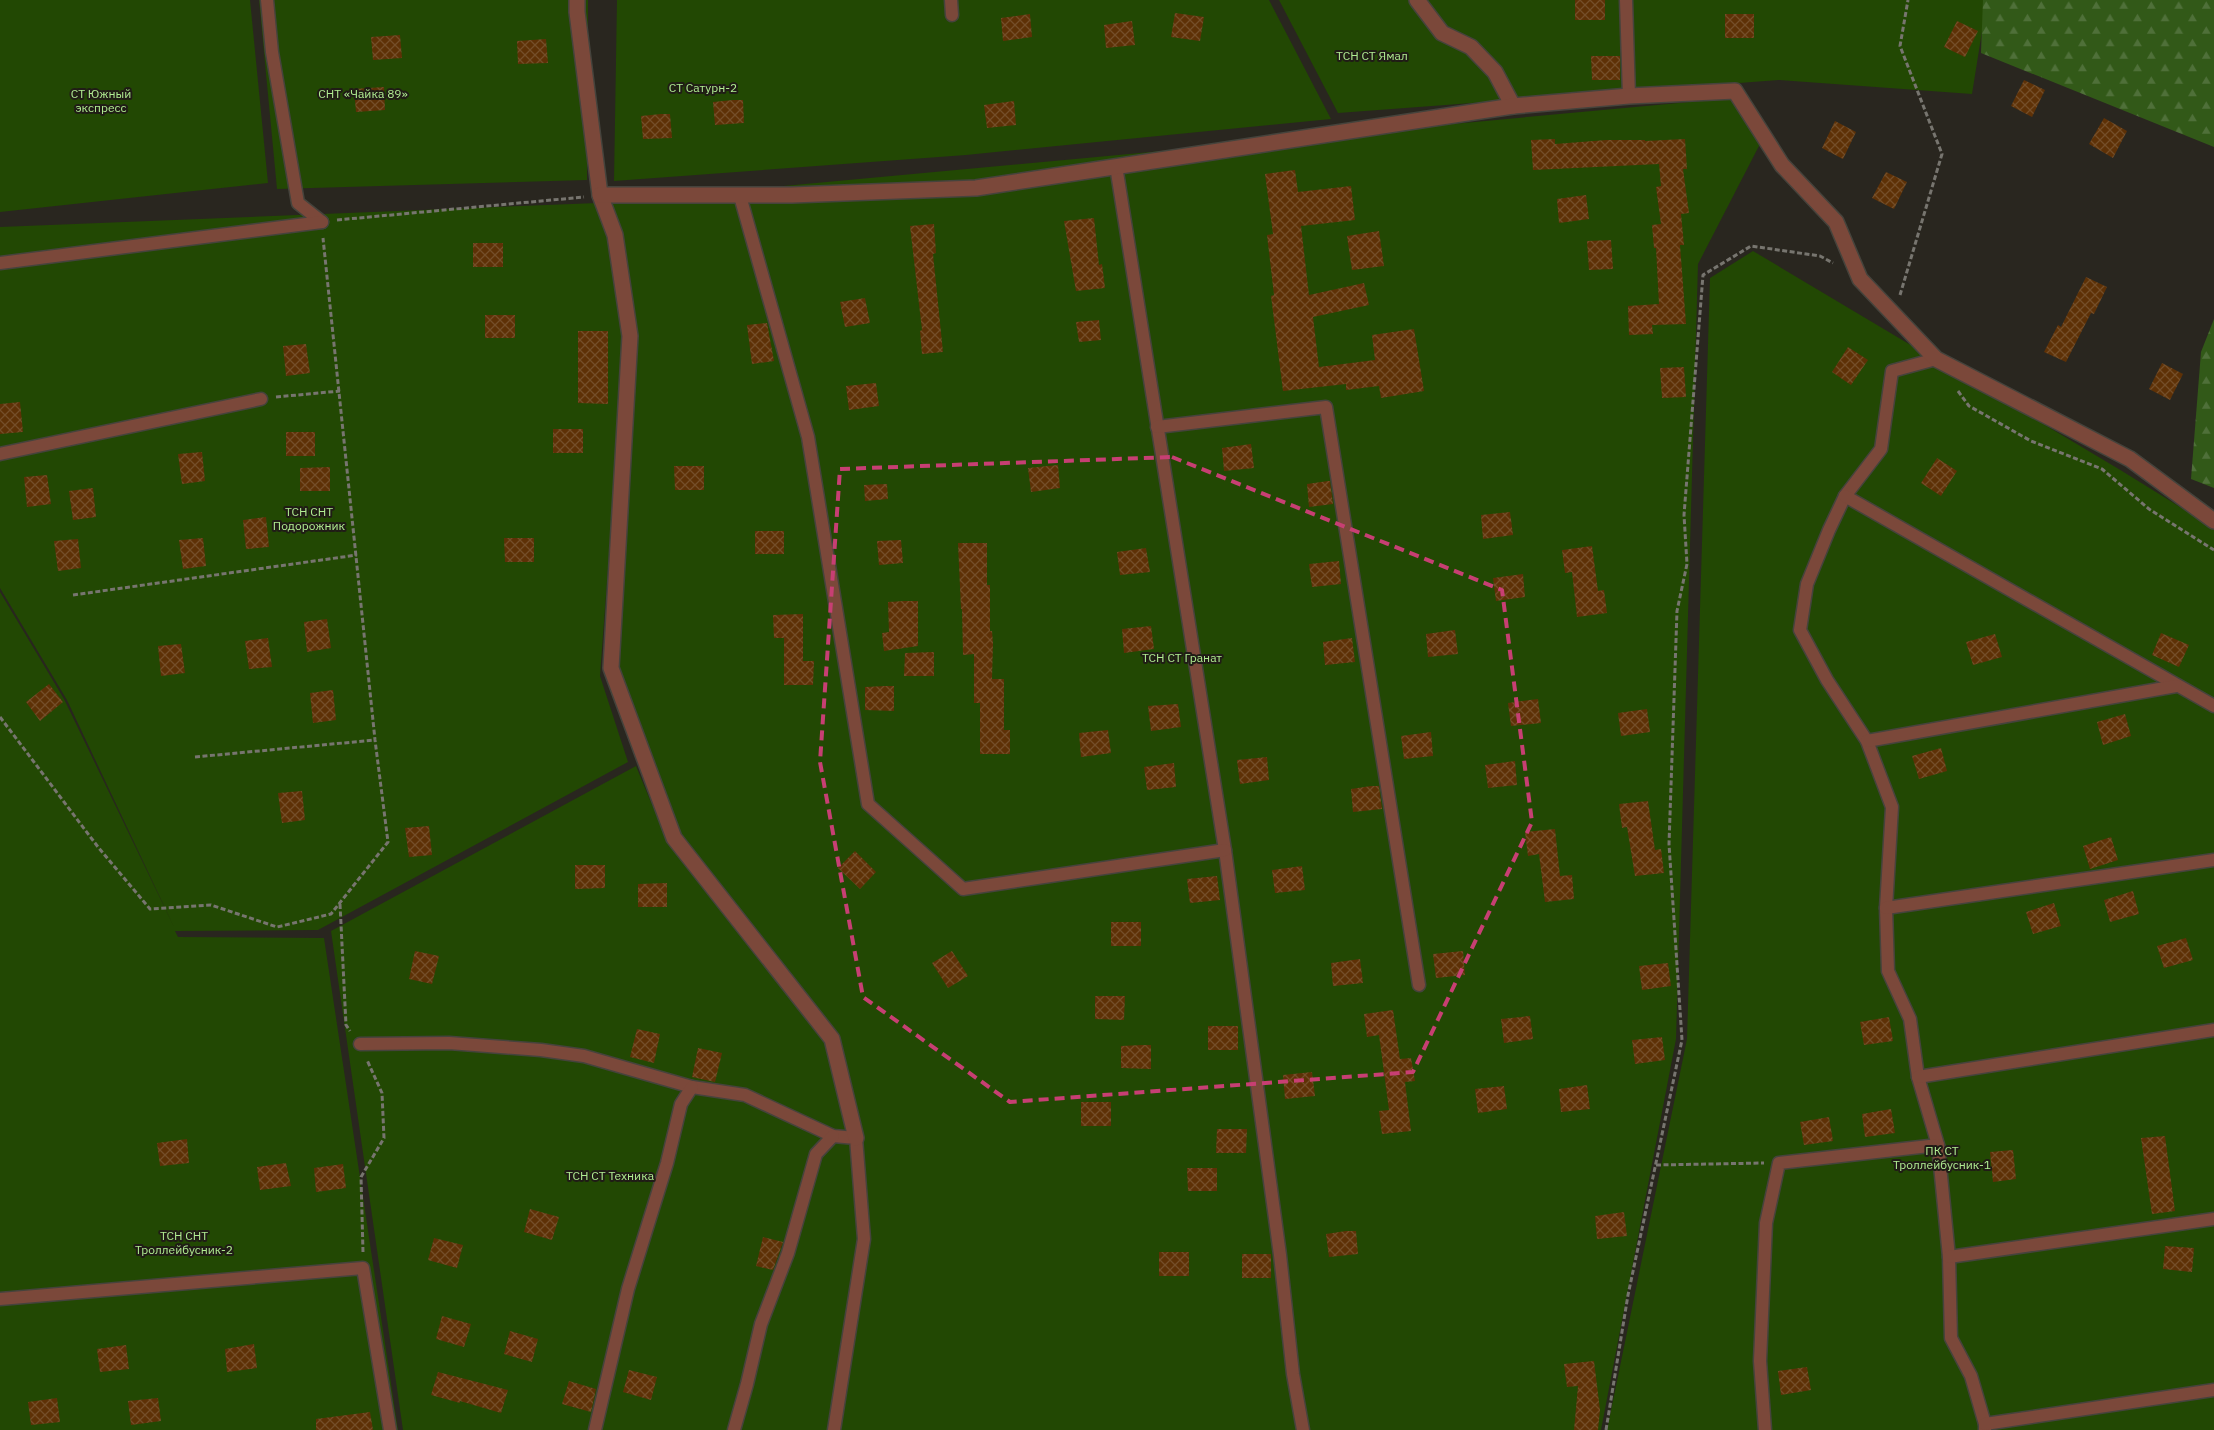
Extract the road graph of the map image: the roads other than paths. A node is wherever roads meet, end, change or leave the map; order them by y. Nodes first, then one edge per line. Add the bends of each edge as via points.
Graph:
1 (267, 0) edge
2 (577, 0) edge
3 (951, 0) edge
4 (1417, 0) edge
5 (1626, 0) edge
6 (952, 15) dead end
7 (1629, 96) junction
8 (1513, 106) junction
9 (1116, 166) junction
10 (600, 195) junction
11 (740, 196) junction
12 (0, 263) edge
13 (1936, 359) junction
14 (262, 399) road end
15 (1157, 427) junction
16 (0, 454) edge
17 (1845, 496) junction
18 (2214, 521) edge
19 (2176, 686) junction
20 (2214, 706) edge
21 (1867, 741) junction
22 (1226, 850) junction
23 (2214, 860) edge
24 (1886, 908) junction
25 (1419, 985) dead end
26 (2214, 1030) edge
27 (360, 1044) road end
28 (1918, 1077) junction
29 (692, 1087) junction
30 (833, 1136) junction
31 (856, 1138) junction
32 (1938, 1145) junction
33 (2214, 1219) edge
34 (1949, 1257) junction
35 (0, 1299) edge
36 (2214, 1390) edge
37 (1985, 1427) edge
38 (390, 1430) edge
39 (595, 1430) edge
40 (734, 1430) edge
41 (834, 1430) edge
42 (1303, 1430) edge
43 (1765, 1430) edge

1 - 12 lane via 272,52 298,204 322,222
2 - 10 street
3 - 6 lane
4 - 8 street via 1442,33 1471,47 1495,72
5 - 7 lane
7 - 8 street
7 - 13 street via 1735,91 1782,166 1836,222 1860,279
8 - 9 street
9 - 11 street via 976,188
9 - 15 lane
10 - 11 street
10 - 31 street via 614,235 630,336 610,668 674,838 832,1039
11 - 22 lane via 808,437 868,804 963,889
13 - 17 lane via 1892,371 1881,449
13 - 18 street via 2130,459
14 - 16 lane
15 - 22 lane
15 - 25 lane via 1326,406
17 - 19 lane
17 - 21 lane via 1807,584 1800,630 1827,680
19 - 20 lane
19 - 21 lane
21 - 24 lane via 1892,808
22 - 42 lane via 1293,1374
23 - 24 lane
24 - 28 lane via 1888,971 1910,1019
26 - 28 lane
27 - 29 lane via 449,1043 541,1050 584,1056
28 - 32 lane
29 - 30 lane via 745,1095
29 - 39 lane via 682,1104 628,1289
30 - 31 lane
30 - 40 lane via 816,1154 788,1253 761,1324
31 - 41 lane via 864,1239
32 - 34 lane
32 - 43 lane via 1779,1163 1766,1223 1760,1361
33 - 34 lane
34 - 37 lane via 1951,1338 1971,1376
35 - 38 lane via 363,1268
36 - 37 lane

